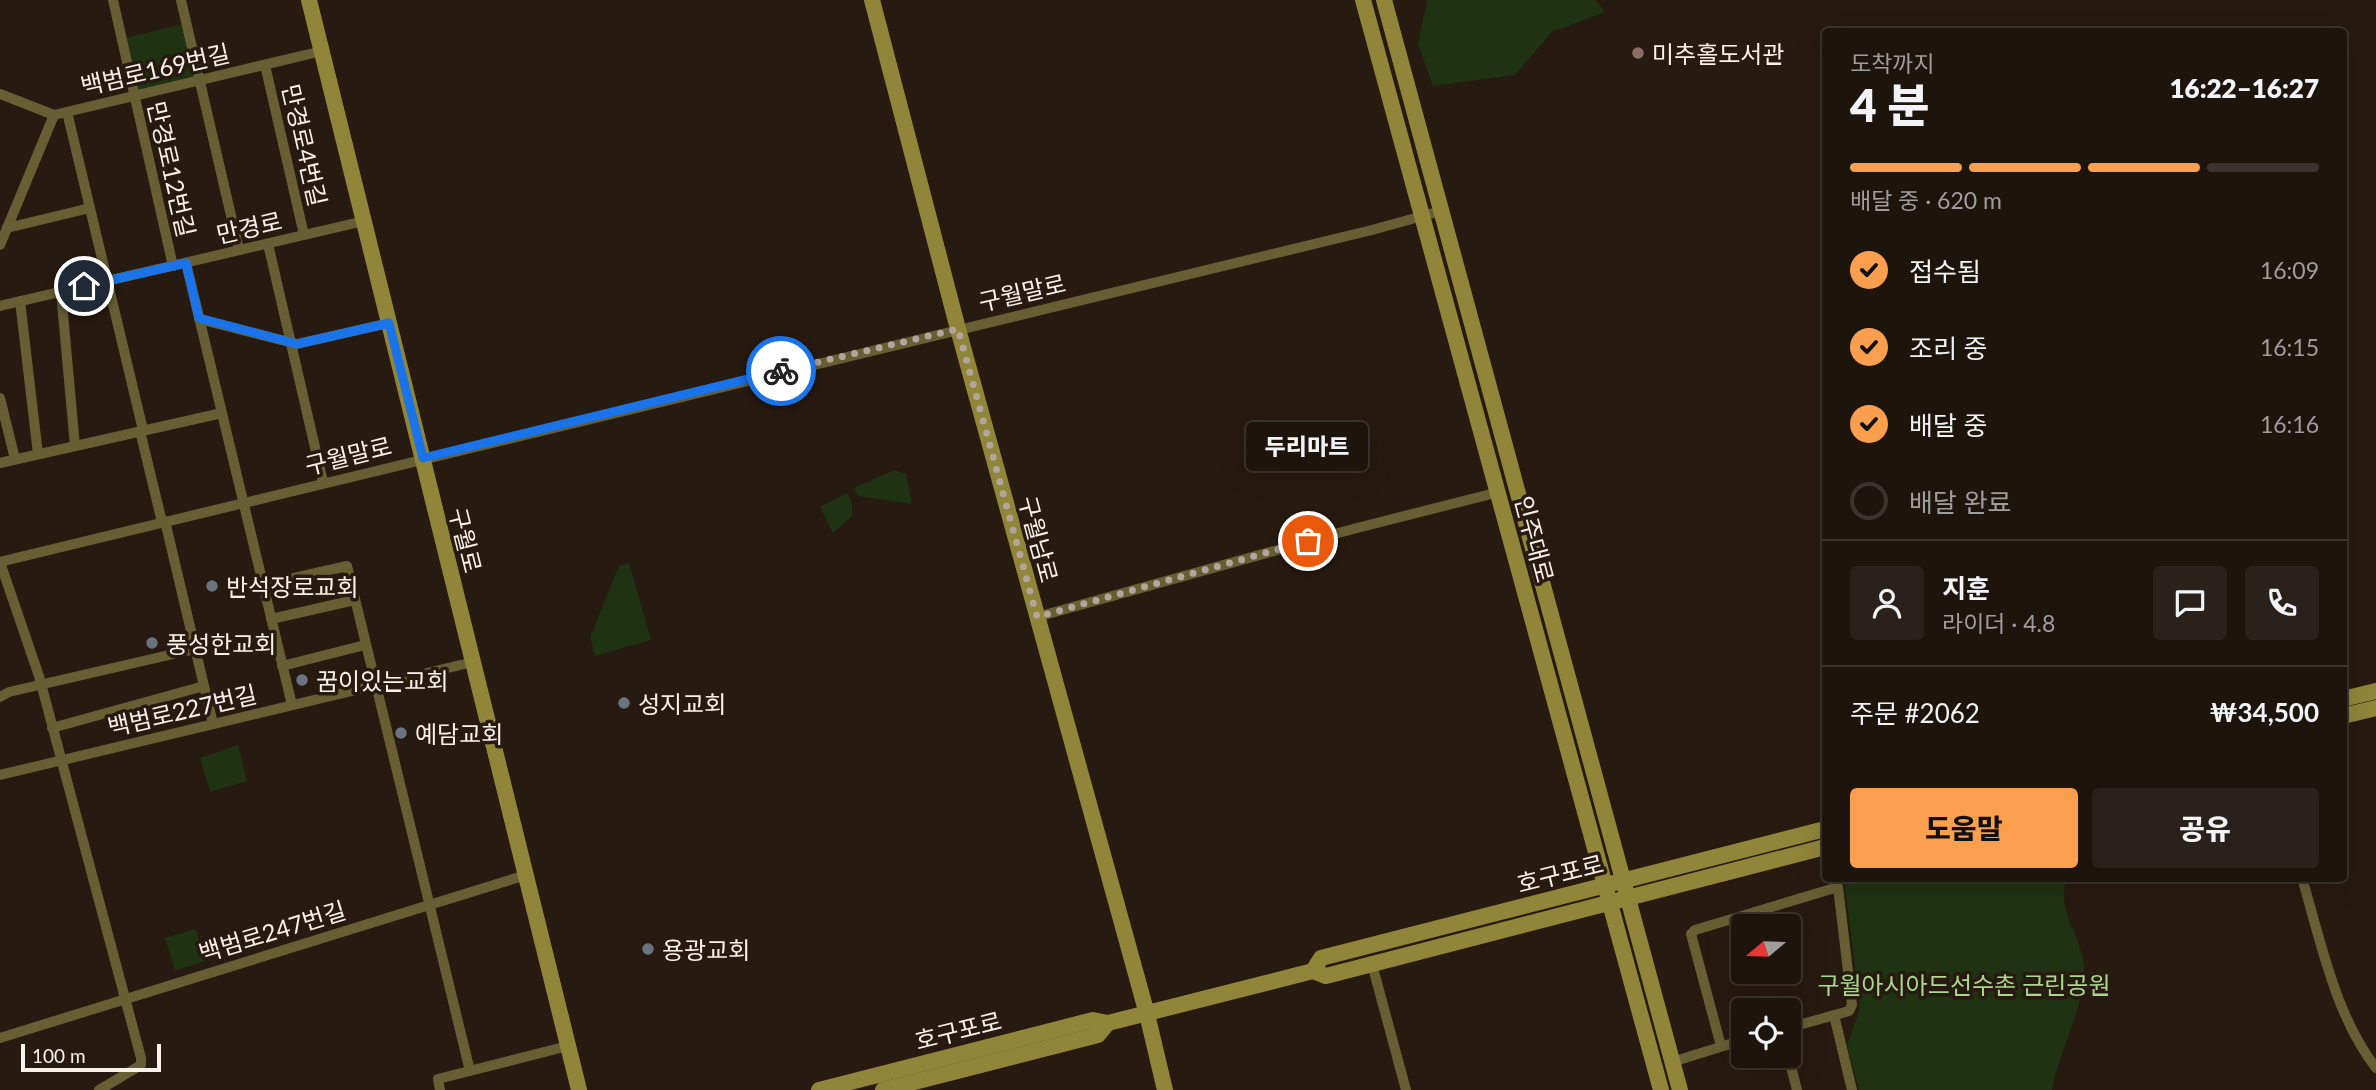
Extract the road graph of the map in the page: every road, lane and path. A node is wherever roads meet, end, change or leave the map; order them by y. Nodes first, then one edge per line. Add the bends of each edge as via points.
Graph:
1 (113, 0) edge
2 (181, 0) edge
3 (309, 0) edge
4 (872, 0) edge
5 (1363, 0) edge
6 (1384, 0) edge
7 (322, 51) junction
8 (265, 65) junction
9 (200, 80) junction
10 (0, 94) edge
11 (134, 96) junction
12 (67, 112) junction
13 (54, 115) junction
14 (90, 208) junction
15 (1441, 211) junction
16 (1423, 216) junction
17 (364, 221) junction
18 (7, 228) junction
19 (304, 235) junction
20 (268, 244) junction
21 (0, 245) edge
22 (239, 250) junction
23 (186, 263) junction
24 (173, 266) junction
25 (107, 281) junction
26 (61, 292) junction
27 (20, 301) junction
28 (0, 306) edge
29 (199, 318) junction
30 (389, 323) junction
31 (958, 329) junction
32 (291, 342) junction
33 (0, 398) edge
34 (222, 413) junction
35 (141, 431) junction
36 (75, 446) junction
37 (37, 454) junction
38 (19, 458) junction
39 (423, 458) junction
40 (0, 463) edge
41 (323, 482) junction
42 (1499, 492) junction
43 (243, 502) junction
44 (164, 522) junction
45 (0, 562) edge
46 (263, 585) junction
47 (355, 600) junction
48 (1037, 617) junction
49 (271, 620) junction
50 (365, 645) junction
51 (195, 649) junction
52 (473, 662) junction
53 (282, 666) junction
54 (41, 685) junction
55 (204, 686) junction
56 (374, 686) junction
57 (2376, 691) edge
58 (0, 697) edge
59 (2347, 698) edge
60 (292, 705) junction
61 (2376, 708) edge
62 (2347, 715) edge
63 (213, 724) junction
64 (52, 728) junction
65 (60, 760) junction
66 (0, 775) edge
67 (1822, 830) edge
68 (1822, 848) edge
69 (526, 875) junction
70 (2303, 882) edge
71 (1613, 883) junction
72 (1618, 901) junction
73 (431, 904) junction
74 (1372, 964) junction
75 (1313, 971) junction
76 (125, 999) junction
77 (1147, 1014) junction
78 (1834, 1015) junction
79 (1108, 1023) junction
80 (1801, 1024) edge
81 (0, 1038) edge
82 (1731, 1043) edge
83 (568, 1046) junction
84 (1721, 1046) junction
85 (1672, 1062) junction
86 (1791, 1068) edge
87 (2376, 1068) edge
88 (470, 1071) junction
89 (99, 1090) edge
90 (440, 1090) edge
91 (579, 1090) edge
92 (819, 1090) edge
93 (883, 1090) edge
94 (1165, 1090) edge
95 (1406, 1090) edge
96 (1661, 1090) edge
97 (1680, 1090) edge
98 (1797, 1090) edge
99 (1852, 1090) edge

1 - 11 street, 만경로12번길
2 - 9 street
3 - 7 main road, 구월로
4 - 31 main road, 구월남로
5 - 16 main road, 인주대로
6 - 15 main road, 인주대로
7 - 8 street, 백범로169번길
7 - 17 main road, 구월로
8 - 9 street, 백범로169번길
8 - 19 street, 만경로4번길
9 - 11 street, 백범로169번길
9 - 22 street
10 - 13 street, 백범로169번길
11 - 12 street, 백범로169번길
11 - 24 street, 만경로12번길
12 - 13 street, 백범로169번길
12 - 14 street
13 - 18 street
14 - 18 street
14 - 25 street
15 - 16 street, 구월말로
15 - 71 main road, 인주대로
16 - 31 street, 구월말로
16 - 42 main road, 인주대로
17 - 19 street, 만경로
17 - 30 main road, 구월로
18 - 21 street
19 - 20 street, 만경로
20 - 22 street, 만경로
20 - 32 street
22 - 23 street, 만경로
23 - 24 street, 만경로
23 - 29 street
24 - 25 street, 만경로
25 - 26 street, 만경로
25 - 35 street
26 - 27 street, 만경로
26 - 36 street
27 - 28 street, 만경로
27 - 37 street
29 - 32 street
29 - 34 street
30 - 32 street
30 - 39 main road, 구월로
31 - 39 street, 구월말로
31 - 48 main road, 구월남로
32 - 41 street
33 - 38 street
34 - 35 street
34 - 43 street
35 - 36 street
35 - 44 street
36 - 37 street
37 - 38 street
38 - 40 street
39 - 41 street, 구월말로
39 - 52 main road, 구월로
41 - 43 street, 구월말로
42 - 48 street
42 - 71 main road, 인주대로
43 - 44 street, 구월말로
43 - 46 street
44 - 45 street, 구월말로
44 - 51 street
45 - 54 street
46 - 47 street via 347,566
46 - 49 street
47 - 49 street
47 - 50 street
48 - 77 main road, 구월남로
49 - 53 street
50 - 53 street
50 - 56 street
51 - 54 street
51 - 55 street
52 - 56 street, 백범로227번길
52 - 69 main road, 구월로
53 - 60 street
54 - 58 street
54 - 64 street
55 - 63 street
55 - 64 street
56 - 60 street, 백범로227번길
56 - 73 street
57 - 59 main road
60 - 63 street, 백범로227번길
61 - 62 main road
63 - 65 street, 백범로227번길
64 - 65 street
65 - 66 street, 백범로227번길
65 - 76 street
67 - 71 main road, 호구포로
68 - 72 main road, 호구포로
69 - 73 street, 백범로247번길
69 - 83 main road, 구월로
70 - 87 street via 2337,993 2362,1050
71 - 72 main road, 인주대로
71 - 75 main road, 호구포로 via 1321,958
72 - 74 main road, 호구포로
72 - 85 main road, 인주대로
72 - 96 main road, 인주대로
73 - 76 street, 백범로247번길
73 - 88 street
74 - 75 main road, 호구포로 via 1326,976
74 - 95 street
75 - 77 main road, 호구포로
76 - 81 street, 백범로247번길
76 - 89 street via 141,1065
77 - 79 main road, 호구포로
77 - 94 main road, 구월남로
78 - 80 street
78 - 84 street via 1849,1011 1852,1005 1838,887 1690,934
78 - 99 street
79 - 92 main road, 호구포로 via 1093,1020
79 - 93 main road, 호구포로 via 1098,1035
82 - 84 street
83 - 88 street
83 - 91 main road, 구월로
84 - 85 street
85 - 97 main road, 인주대로
86 - 98 street
88 - 90 street via 438,1079

